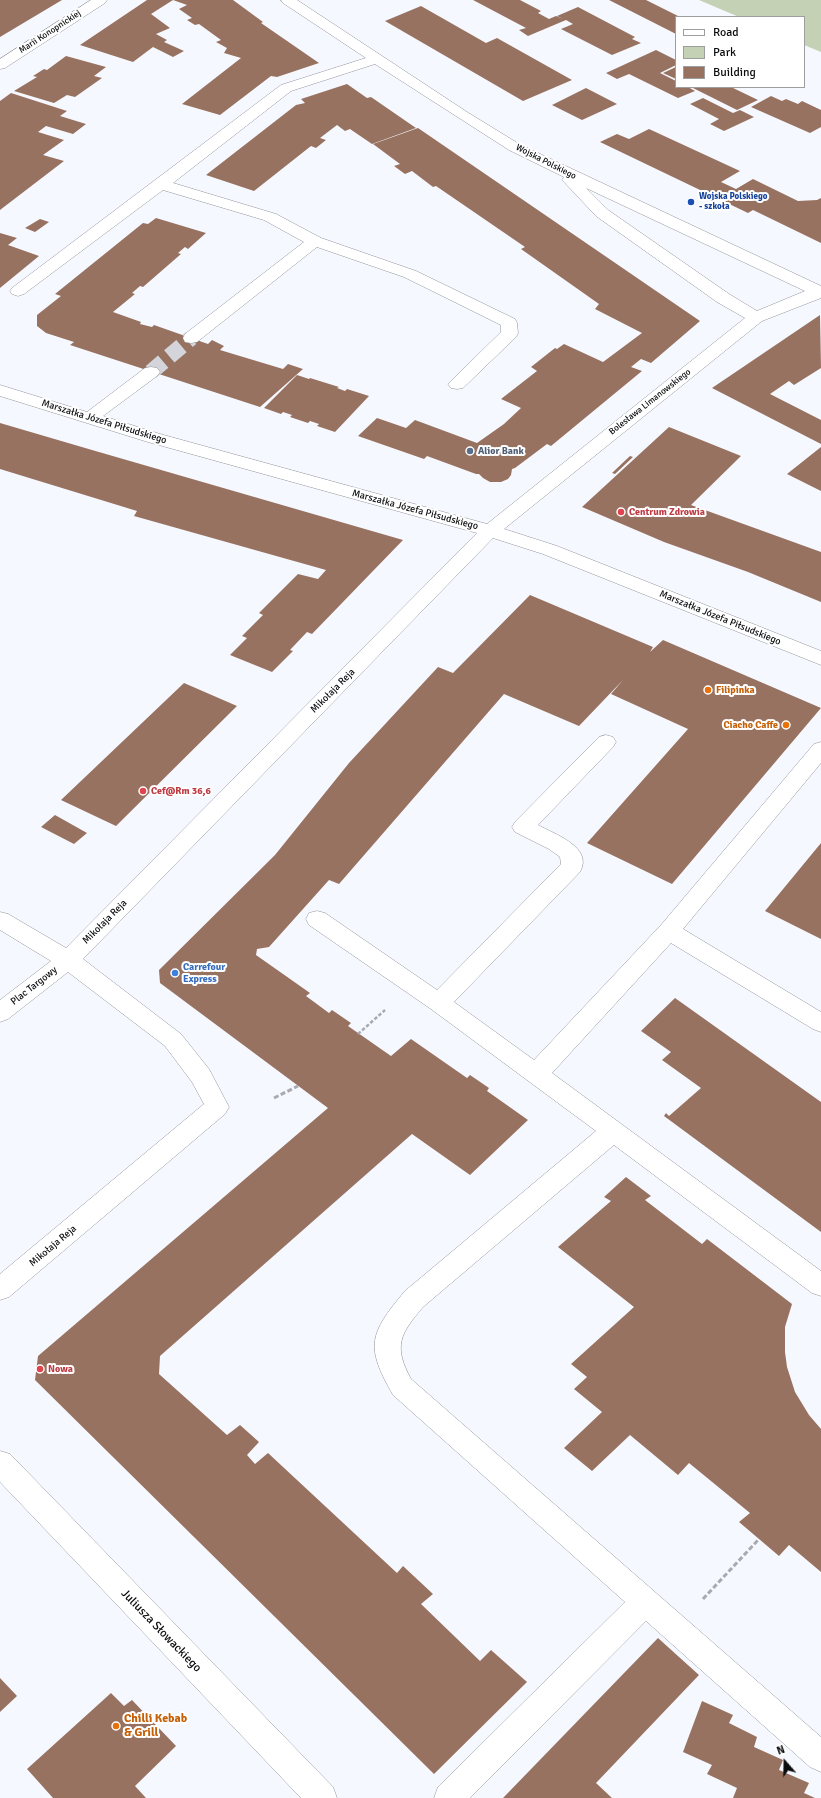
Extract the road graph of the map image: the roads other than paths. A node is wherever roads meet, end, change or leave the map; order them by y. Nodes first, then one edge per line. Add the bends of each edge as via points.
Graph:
1 (100, 0) edge
2 (288, 0) edge
3 (376, 59) junction
4 (0, 65) edge
5 (561, 170) junction
6 (161, 184) junction
7 (315, 241) junction
8 (18, 290) dead end
9 (820, 292) edge
10 (756, 317) junction
11 (191, 338) tunnel mouth
12 (151, 372) tunnel mouth
13 (457, 384) dead end
14 (0, 390) edge
15 (90, 418) junction
16 (490, 531) junction
17 (821, 658) edge
18 (606, 742) dead end
19 (821, 749) edge
20 (317, 919) dead end
21 (0, 920) edge
22 (669, 931) junction
23 (68, 960) junction
24 (439, 1004) junction
25 (0, 1012) edge
26 (821, 1023) edge
27 (536, 1074) junction
28 (613, 1131) junction
29 (821, 1285) edge
30 (0, 1289) edge
31 (0, 1463) edge
32 (645, 1602) junction
33 (821, 1757) edge
34 (322, 1798) edge
35 (449, 1798) edge

1 - 4 street, Marii Konopnickiej
2 - 3 street, Wojska Polskiego
3 - 5 street, Wojska Polskiego via 514,147
3 - 6 street via 286,88
5 - 9 street, Wojska Polskiego
5 - 10 street via 602,213 722,298
6 - 7 street via 270,217
6 - 8 street
7 - 11 street
7 - 13 street via 410,274 509,323 510,333
9 - 10 street, Bolesława Limanowskiego
10 - 16 street, Bolesława Limanowskiego
12 - 15 street
14 - 15 street, Marszałka Józefa Piłsudskiego
15 - 16 street, Marszałka Józefa Piłsudskiego
16 - 17 street, Marszałka Józefa Piłsudskiego via 550,550
16 - 23 street, Mikołaja Reja
18 - 24 street via 523,827 571,854 572,866
19 - 22 street
20 - 24 street
21 - 23 street
22 - 26 street
22 - 27 street
23 - 25 street, Plac Targowy
23 - 30 street, Mikołaja Reja via 173,1040 201,1076 217,1106
24 - 27 street
27 - 28 street
28 - 29 street
28 - 32 street via 414,1299 394,1321 386,1344 390,1367 402,1387
31 - 34 street, Juliusza Słowackiego
32 - 33 street
32 - 35 street

